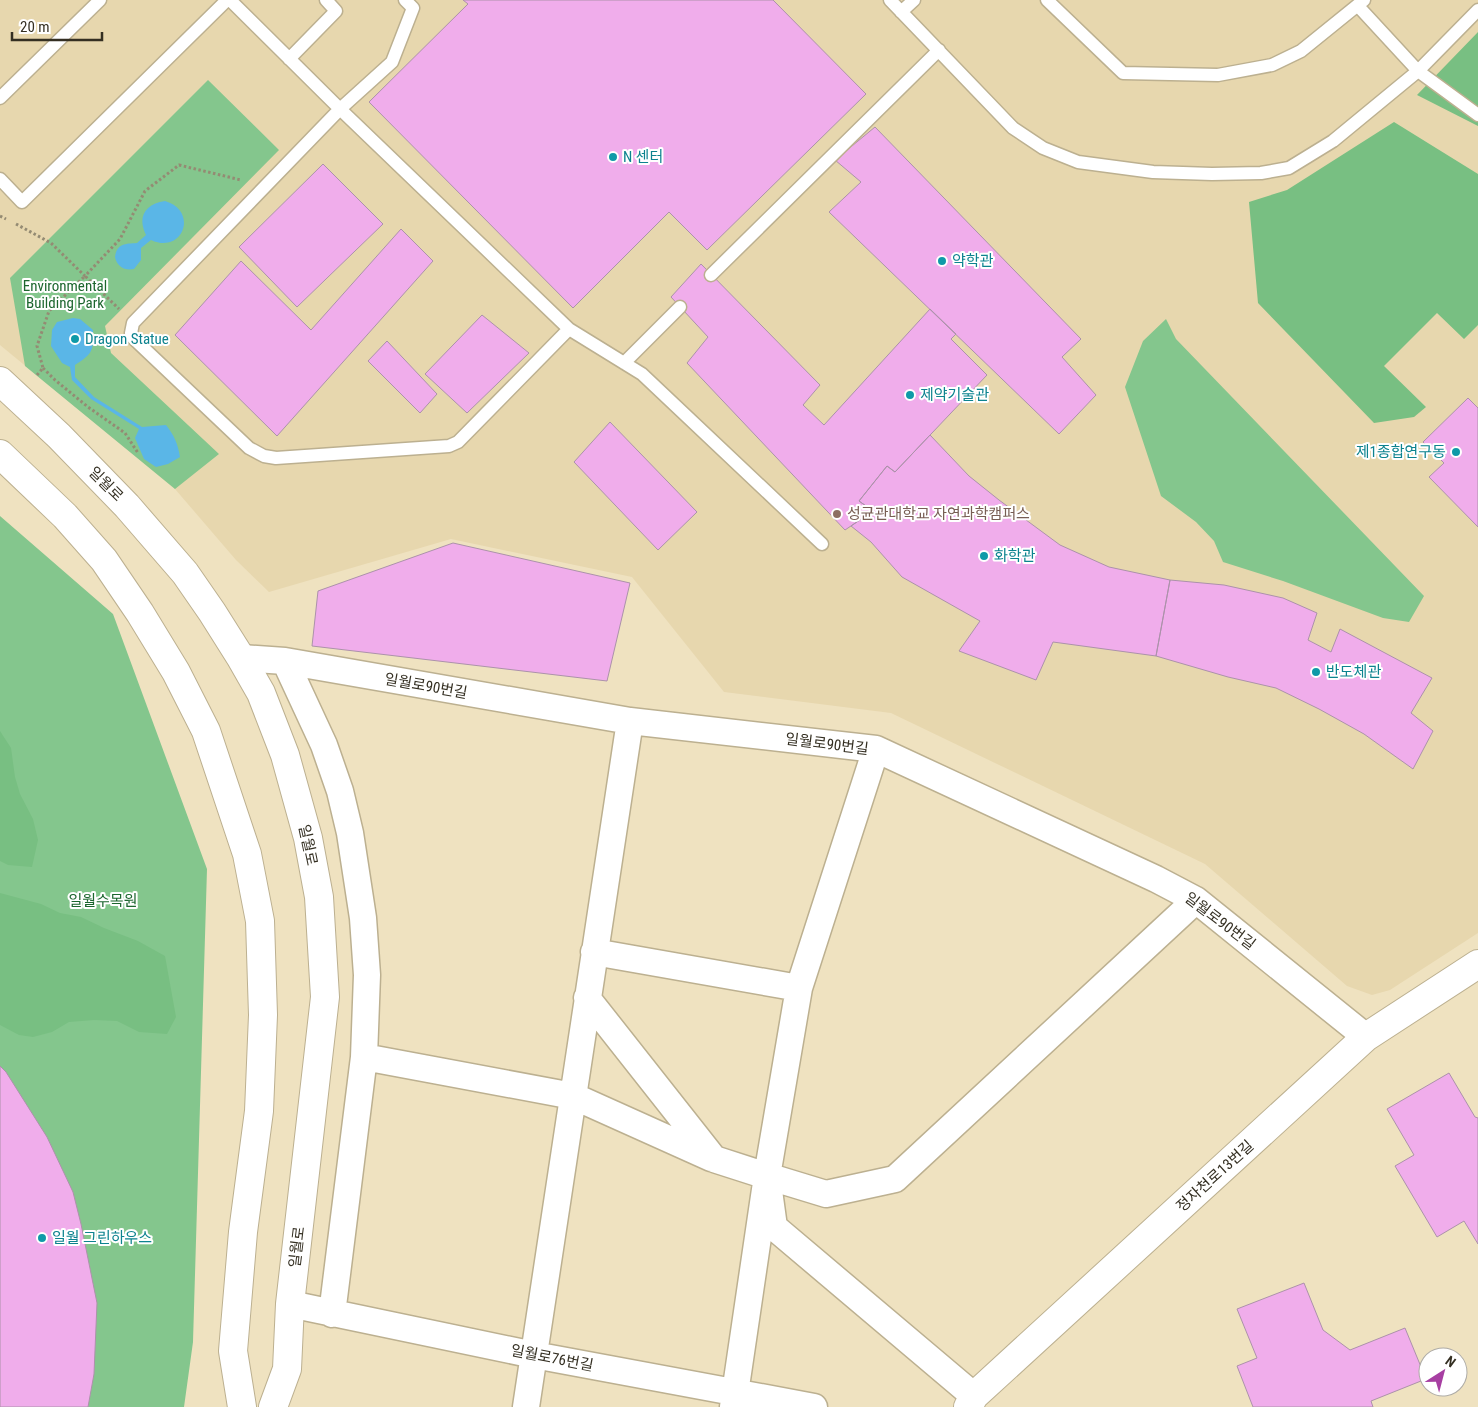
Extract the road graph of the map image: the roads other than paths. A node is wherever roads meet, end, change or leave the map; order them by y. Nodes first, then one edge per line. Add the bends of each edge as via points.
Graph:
1 (100, 0) edge
2 (229, 0) edge
3 (326, 0) edge
4 (405, 0) edge
5 (890, 0) edge
6 (914, 0) edge
7 (1047, 0) edge
8 (1361, 3) edge
9 (1478, 10) edge
10 (901, 12) junction
11 (939, 50) junction
12 (289, 59) junction
13 (1418, 71) junction
14 (0, 98) edge
15 (340, 108) junction
16 (1478, 115) edge
17 (0, 179) edge
18 (711, 275) dead end
19 (680, 307) dead end
20 (569, 329) junction
21 (624, 363) junction
22 (0, 381) edge
23 (0, 454) edge
24 (822, 544) dead end
25 (241, 658) junction
26 (285, 661) junction
27 (630, 721) junction
28 (876, 749) junction
29 (1196, 900) junction
30 (594, 952) junction
31 (1478, 964) edge
32 (799, 988) junction
33 (587, 998) junction
34 (1366, 1037) junction
35 (364, 1057) junction
36 (573, 1096) junction
37 (714, 1159) junction
38 (767, 1176) junction
39 (290, 1304) junction
40 (332, 1314) junction
41 (534, 1355) junction
42 (734, 1399) edge
43 (971, 1401) edge
44 (242, 1407) edge
45 (273, 1407) edge
46 (526, 1407) edge
47 (814, 1407) edge

1 - 14 lane
2 - 12 lane
2 - 17 lane via 22,202
3 - 12 lane via 336,11
4 - 15 lane via 413,8 392,62
5 - 10 lane
6 - 10 lane
7 - 8 lane via 1123,73 1209,75 1272,65 1302,51
8 - 13 lane
9 - 13 lane
10 - 11 lane
11 - 13 lane via 1013,128 1043,148 1078,162 1153,172 1261,173 1289,168 1333,141
11 - 18 lane
12 - 15 lane
13 - 16 lane
15 - 20 lane
15 - 20 lane via 133,323 132,337 139,344 249,448 276,458 449,446 463,437
19 - 21 lane
20 - 21 lane
21 - 24 lane via 642,374
22 - 25 street, 일월로 via 59,436 157,539 190,581
23 - 44 street via 66,516 104,560 140,613 176,672 206,731 247,854 260,921 263,1015 258,1111 233,1351
25 - 26 street, 일월로90번길
25 - 39 street, 일월로 via 261,693 285,755 308,838 319,897 325,997
26 - 27 street, 일월로90번길
26 - 35 street via 324,745 350,833 363,918 366,975
27 - 28 street, 일월로90번길
27 - 30 street
28 - 29 street, 일월로90번길
28 - 32 street
29 - 34 street, 일월로90번길
29 - 38 street via 895,1179 826,1194
30 - 32 street
30 - 33 street
31 - 34 street, 정자천로13번길
32 - 38 street
33 - 36 street
33 - 37 street
34 - 43 street, 정자천로13번길
35 - 36 street
35 - 40 street
36 - 37 street
36 - 41 street
37 - 38 street
38 - 42 street
38 - 43 street via 774,1227
39 - 40 street, 일월로76번길
39 - 45 street, 일월로 via 286,1369
40 - 41 street, 일월로76번길
41 - 42 street, 일월로76번길
41 - 46 street
42 - 47 street, 일월로76번길

